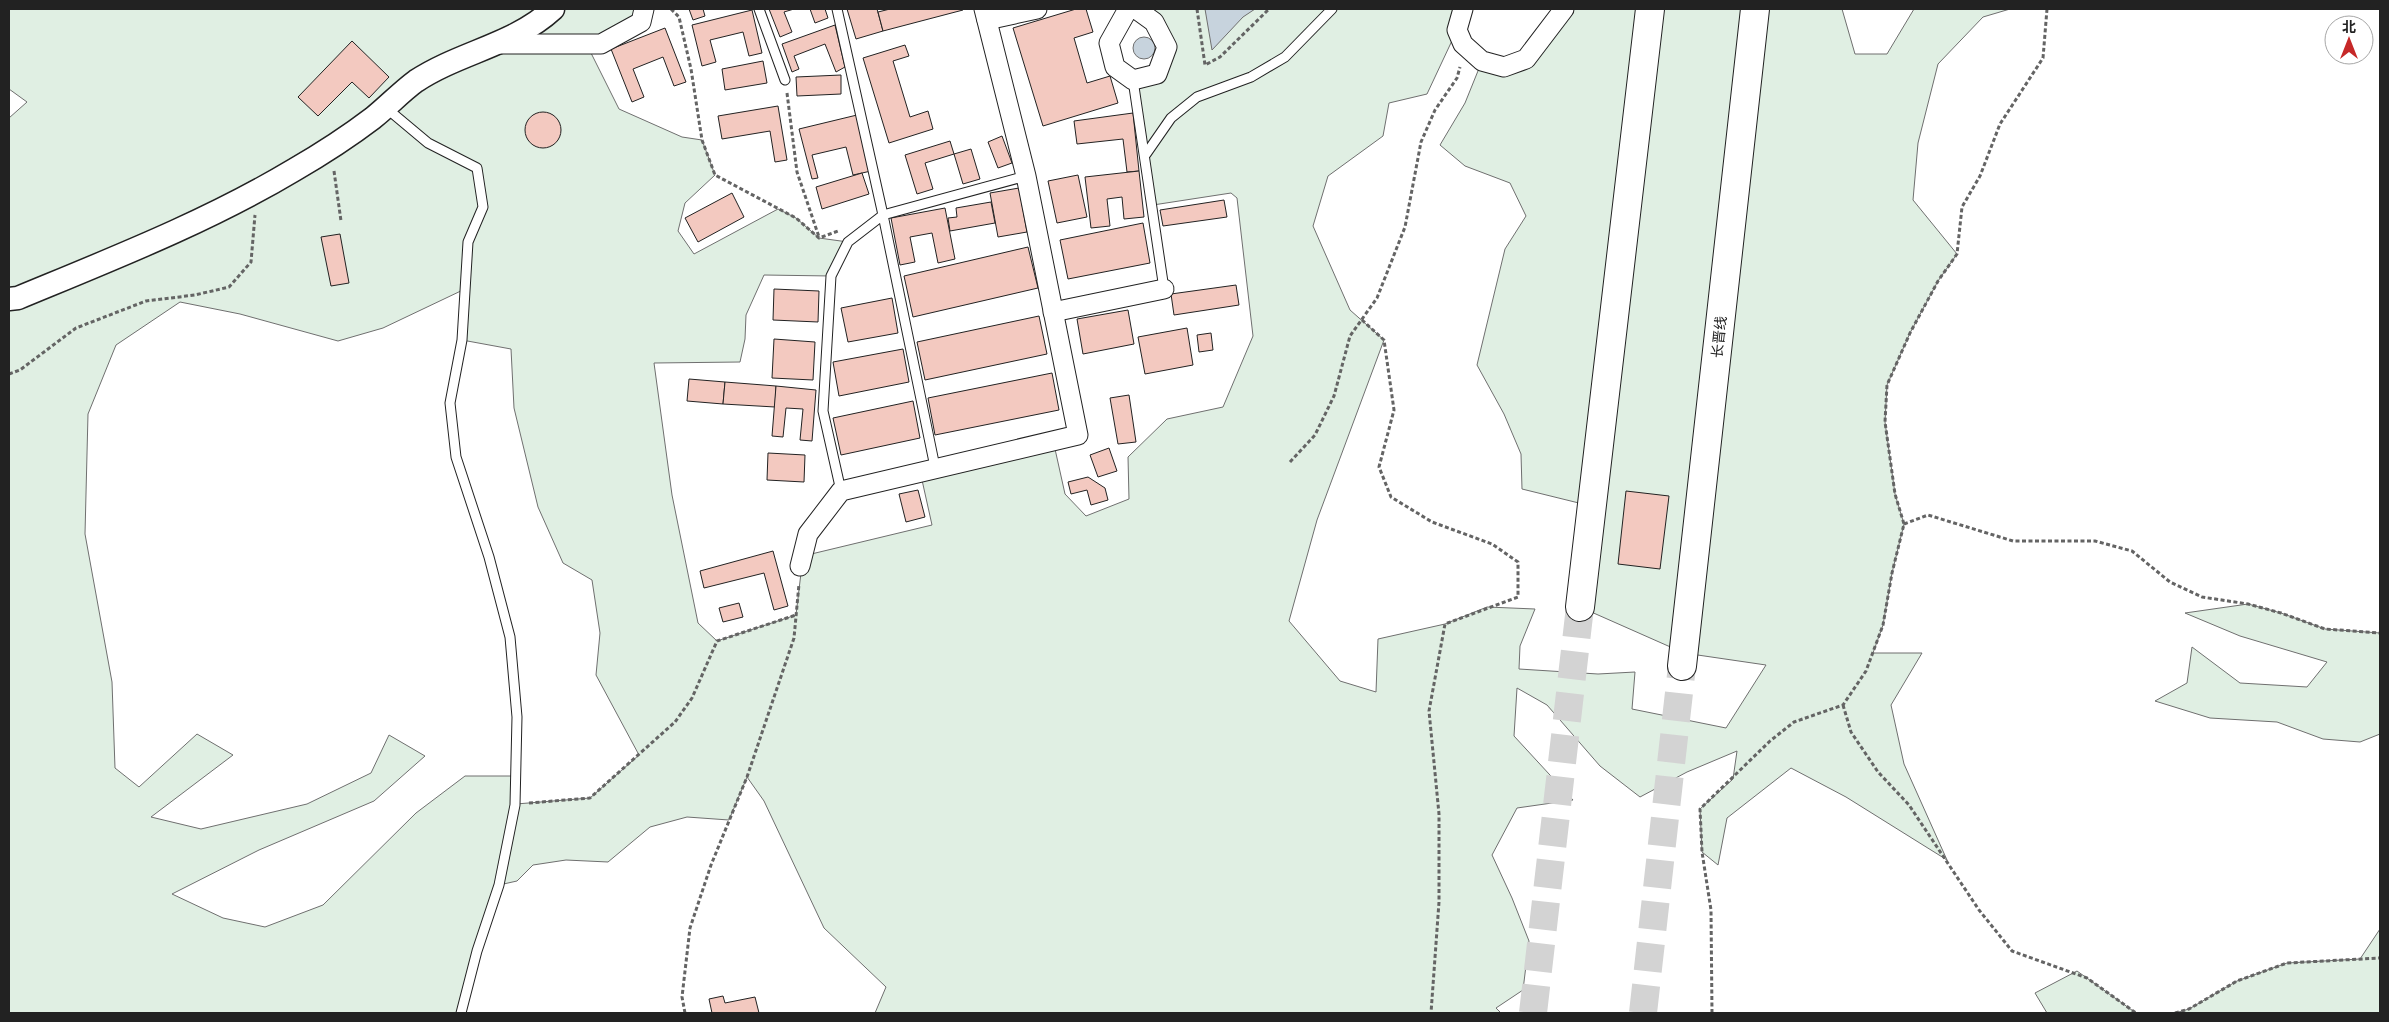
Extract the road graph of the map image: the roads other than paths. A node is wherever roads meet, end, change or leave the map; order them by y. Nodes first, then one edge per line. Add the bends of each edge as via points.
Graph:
1 (553, 9) edge
2 (644, 9) edge
3 (759, 9) edge
4 (837, 9) edge
5 (1037, 9) edge
6 (1128, 9) edge
7 (1136, 9) edge
8 (1332, 9) edge
9 (1463, 9) edge
10 (1564, 9) edge
11 (1650, 9) edge
12 (1755, 9) edge
13 (985, 14) edge
14 (497, 44) junction
15 (785, 80) road end
16 (1133, 80) junction
17 (385, 107) junction
18 (1146, 154) junction
19 (1026, 176) junction
20 (883, 215) junction
21 (1164, 289) joint
22 (9, 300) edge
23 (1053, 312) junction
24 (935, 467) junction
25 (841, 491) junction
26 (800, 566) road end
27 (1580, 607) tunnel mouth
28 (1682, 666) tunnel mouth
29 (461, 1013) edge

1 - 14 street via 541,20
2 - 14 street via 641,22 601,44
3 - 15 lane
4 - 20 lane
5 - 13 street
6 - 16 street via 1109,43 1115,67
7 - 16 street via 1154,22 1167,47 1157,74
8 - 18 lane via 1285,57 1251,77 1197,97 1171,118
9 - 10 street via 1457,30 1466,47 1482,61 1504,67 1526,59
11 - 27 main road
12 - 28 main road, 长晋线
13 - 19 street
14 - 17 street via 458,58 425,76
16 - 18 lane
17 - 22 street via 294,170 190,224
17 - 29 lane via 428,143 477,168 483,207 468,242 462,340 450,402 456,457 489,557 510,637 517,717 515,804 499,885
18 - 21 lane
19 - 20 lane
19 - 23 street
20 - 24 lane
20 - 25 lane via 848,242 831,276 823,411
21 - 23 street
23 - 24 street via 1078,434
24 - 25 street
25 - 26 street via 808,534

